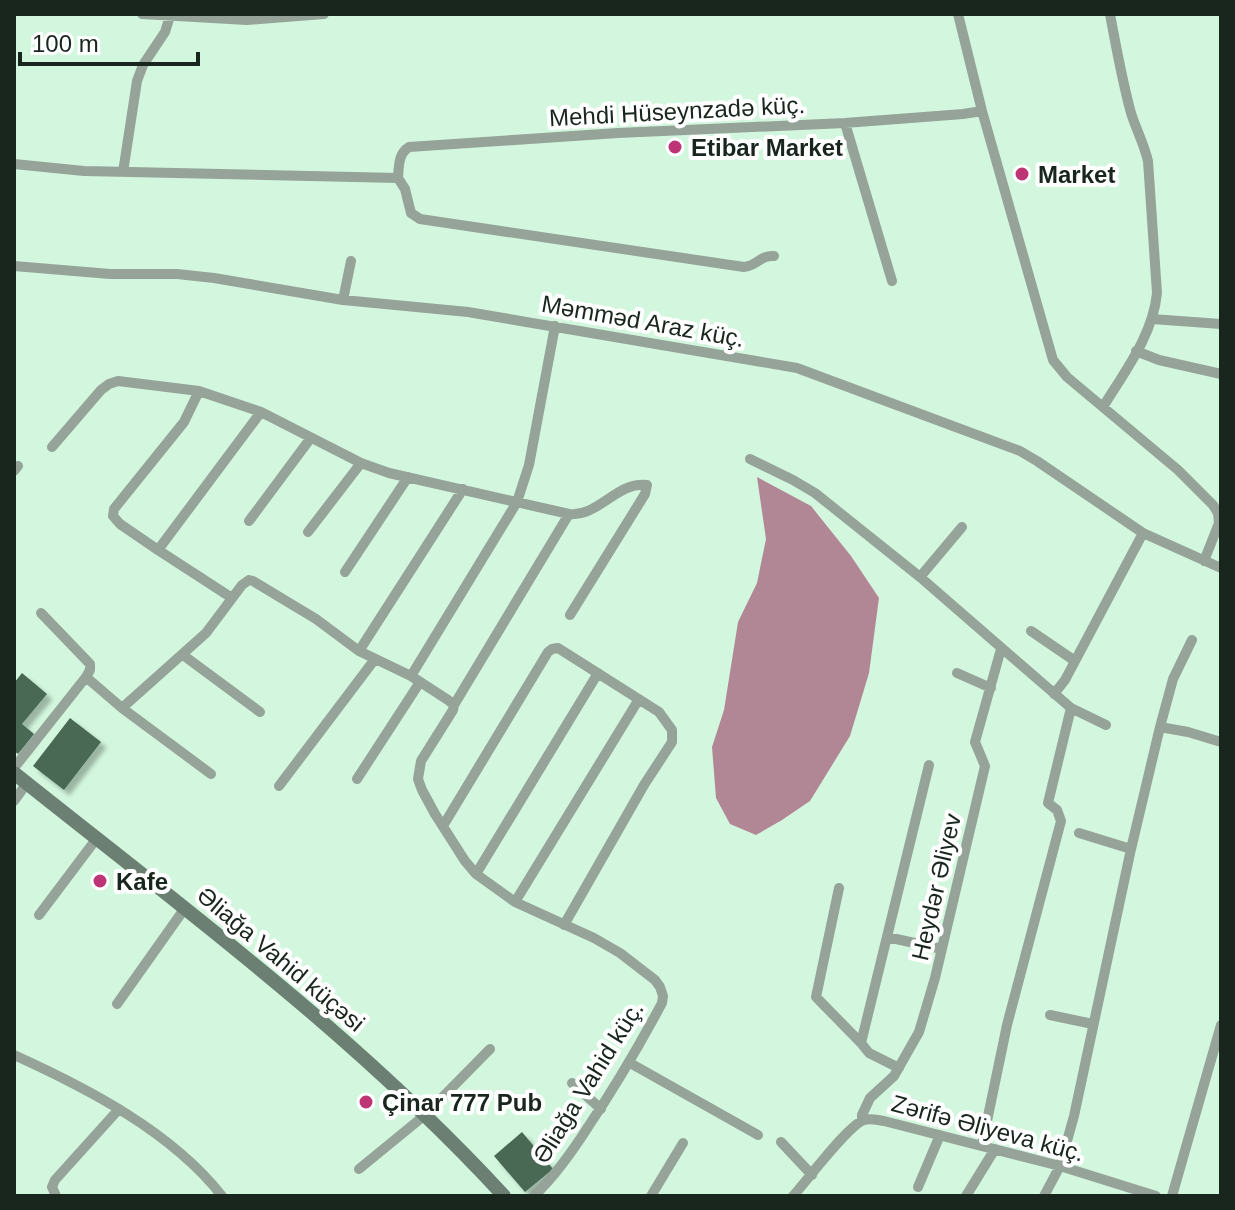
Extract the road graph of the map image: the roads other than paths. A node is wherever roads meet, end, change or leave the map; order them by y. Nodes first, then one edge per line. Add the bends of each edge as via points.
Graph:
1 (142, 14) edge
2 (324, 14) edge
3 (958, 14) edge
4 (1110, 14) edge
5 (170, 16) junction
6 (210, 16) edge
7 (982, 111) junction
8 (845, 123) junction
9 (14, 164) edge
10 (123, 172) junction
11 (398, 178) junction
12 (774, 256) dead end
13 (351, 261) dead end
14 (14, 266) edge
15 (892, 281) dead end
16 (343, 300) junction
17 (1152, 319) junction
18 (1221, 324) edge
19 (555, 326) junction
20 (1136, 351) junction
21 (1221, 374) edge
22 (199, 391) junction
23 (1103, 407) junction
24 (261, 412) junction
25 (310, 439) junction
26 (52, 447) dead end
27 (750, 459) dead end
28 (361, 463) junction
29 (408, 477) junction
30 (463, 489) junction
31 (517, 502) junction
32 (569, 514) junction
33 (249, 521) dead end
34 (962, 527) dead end
35 (308, 532) dead end
36 (1143, 533) junction
37 (158, 550) junction
38 (1204, 561) junction
39 (1221, 568) edge
40 (345, 572) dead end
41 (920, 577) junction
42 (232, 598) junction
43 (41, 613) dead end
44 (570, 615) dead end
45 (1031, 631) dead end
46 (1192, 640) dead end
47 (1001, 649) junction
48 (359, 651) junction
49 (183, 655) junction
50 (375, 659) junction
51 (1075, 661) junction
52 (598, 673) junction
53 (957, 673) dead end
54 (86, 677) junction
55 (416, 679) junction
56 (991, 688) junction
57 (1054, 694) junction
58 (639, 699) junction
59 (454, 705) junction
60 (122, 708) junction
61 (1071, 708) junction
62 (260, 712) dead end
63 (1106, 725) dead end
64 (1160, 727) junction
65 (1221, 742) edge
66 (929, 765) dead end
67 (14, 770) edge
68 (211, 774) dead end
69 (357, 779) dead end
70 (27, 783) junction
71 (279, 786) dead end
72 (14, 801) edge
73 (443, 826) junction
74 (1079, 833) dead end
75 (97, 838) junction
76 (1131, 849) junction
77 (476, 874) junction
78 (839, 888) dead end
79 (515, 902) junction
80 (185, 908) junction
81 (39, 915) dead end
82 (564, 925) junction
83 (887, 937) junction
84 (942, 949) junction
85 (117, 1004) dead end
86 (1050, 1015) dead end
87 (1093, 1024) junction
88 (1221, 1025) edge
89 (861, 1043) junction
90 (490, 1049) dead end
91 (14, 1055) edge
92 (630, 1063) junction
93 (899, 1068) junction
94 (572, 1083) dead end
95 (119, 1109) junction
96 (601, 1109) junction
97 (425, 1115) junction
98 (862, 1121) junction
99 (758, 1135) dead end
100 (940, 1135) junction
101 (781, 1142) dead end
102 (683, 1143) dead end
103 (982, 1145) junction
104 (995, 1149) junction
105 (1060, 1166) junction
106 (359, 1169) dead end
107 (812, 1175) junction
108 (918, 1187) dead end
109 (1131, 1193) edge
110 (56, 1196) edge
111 (222, 1196) edge
112 (504, 1196) edge
113 (534, 1196) edge
114 (651, 1196) edge
115 (793, 1196) edge
116 (966, 1196) edge
117 (1044, 1196) edge
118 (1156, 1196) edge
119 (1172, 1196) edge

1 - 5 street
2 - 6 street via 247,20
3 - 7 street
4 - 17 street via 1122,80 1148,161 1157,293
5 - 6 street
5 - 10 street via 137,81
7 - 8 street, Mehdi Hüseynzadə küç.
7 - 23 street via 1053,360
8 - 11 street, Mehdi Hüseynzadə küç. via 409,147 400,157
8 - 15 street
9 - 10 street
10 - 11 street
11 - 12 street via 411,213 420,219 744,267
13 - 16 street
14 - 16 street, Məmməd Araz küç. via 189,275
16 - 19 street, Məmməd Araz küç.
17 - 18 street
17 - 20 street
19 - 31 street
19 - 36 street, Məmməd Araz küç. via 797,368 1020,451
20 - 21 street
20 - 23 street
22 - 24 street
22 - 26 street via 109,384
22 - 37 street via 184,422 114,509 120,524
23 - 38 street via 1213,505 1219,523
24 - 25 street
24 - 37 street
25 - 28 street
25 - 33 street
27 - 41 street via 815,493
28 - 29 street
28 - 35 street
29 - 30 street
29 - 40 street
30 - 31 street
30 - 48 street
31 - 32 street
31 - 55 street
32 - 44 street via 589,512 624,489 648,487
32 - 59 street
34 - 41 street
36 - 38 street, Məmməd Araz küç.
36 - 51 street
37 - 42 street
38 - 39 street, Məmməd Araz küç.
41 - 47 street
42 - 48 street via 253,581
42 - 49 street
43 - 54 street via 90,664
45 - 51 street
46 - 64 street via 1173,679
47 - 56 street, Heydər Əliyev
47 - 57 street
48 - 50 street
49 - 60 street
49 - 62 street
50 - 55 street
50 - 71 street
51 - 57 street
52 - 58 street
52 - 73 street via 558,648 548,652
52 - 77 street
53 - 56 street
54 - 60 street
54 - 67 street
55 - 59 street
55 - 69 street
56 - 84 street, Heydər Əliyev via 975,742 985,766
57 - 61 street
58 - 79 street
58 - 82 street via 659,712 672,730 672,742
59 - 73 street, Əliağa Vahid küç. via 418,769 422,790
60 - 68 street
61 - 63 street
61 - 103 street via 1048,803 1061,821 1007,1025
64 - 65 street
64 - 76 street
66 - 83 street
67 - 70 main road, Əliağa Vahid küçəsi
70 - 72 street
70 - 75 main road, Əliağa Vahid küçəsi
73 - 77 street, Əliağa Vahid küç.
74 - 76 street
75 - 80 main road, Əliağa Vahid küçəsi
75 - 81 street
76 - 87 street
77 - 79 street, Əliağa Vahid küç.
78 - 89 street via 816,997
79 - 82 street, Əliağa Vahid küç.
80 - 85 street
80 - 97 main road, Əliağa Vahid küçəsi via 312,1011
82 - 92 street, Əliağa Vahid küç. via 620,953 660,987 662,1003
83 - 84 street
83 - 89 street
84 - 93 street, Heydər Əliyev via 919,1032
86 - 87 street
87 - 105 street
88 - 119 street
89 - 93 street
90 - 97 street
91 - 95 street
92 - 96 street, Əliağa Vahid küç.
92 - 99 street
93 - 98 street, Heydər Əliyev via 870,1098
94 - 96 street
95 - 110 street via 55,1180
95 - 111 street via 181,1153
96 - 113 street, Əliağa Vahid küç.
97 - 106 street
97 - 112 main road, Əliağa Vahid küçəsi
98 - 100 street, Zərifə Əliyeva küç.
98 - 107 street, Zərifə Əliyeva küç.
100 - 103 street, Zərifə Əliyeva küç.
100 - 108 street
101 - 107 street
102 - 114 street
103 - 104 street, Zərifə Əliyeva küç.
104 - 105 street, Zərifə Əliyeva küç.
104 - 116 street
105 - 109 street, Zərifə Əliyeva küç.
105 - 117 street
107 - 115 street, Zərifə Əliyeva küç.
109 - 118 street, Zərifə Əliyeva küç.

